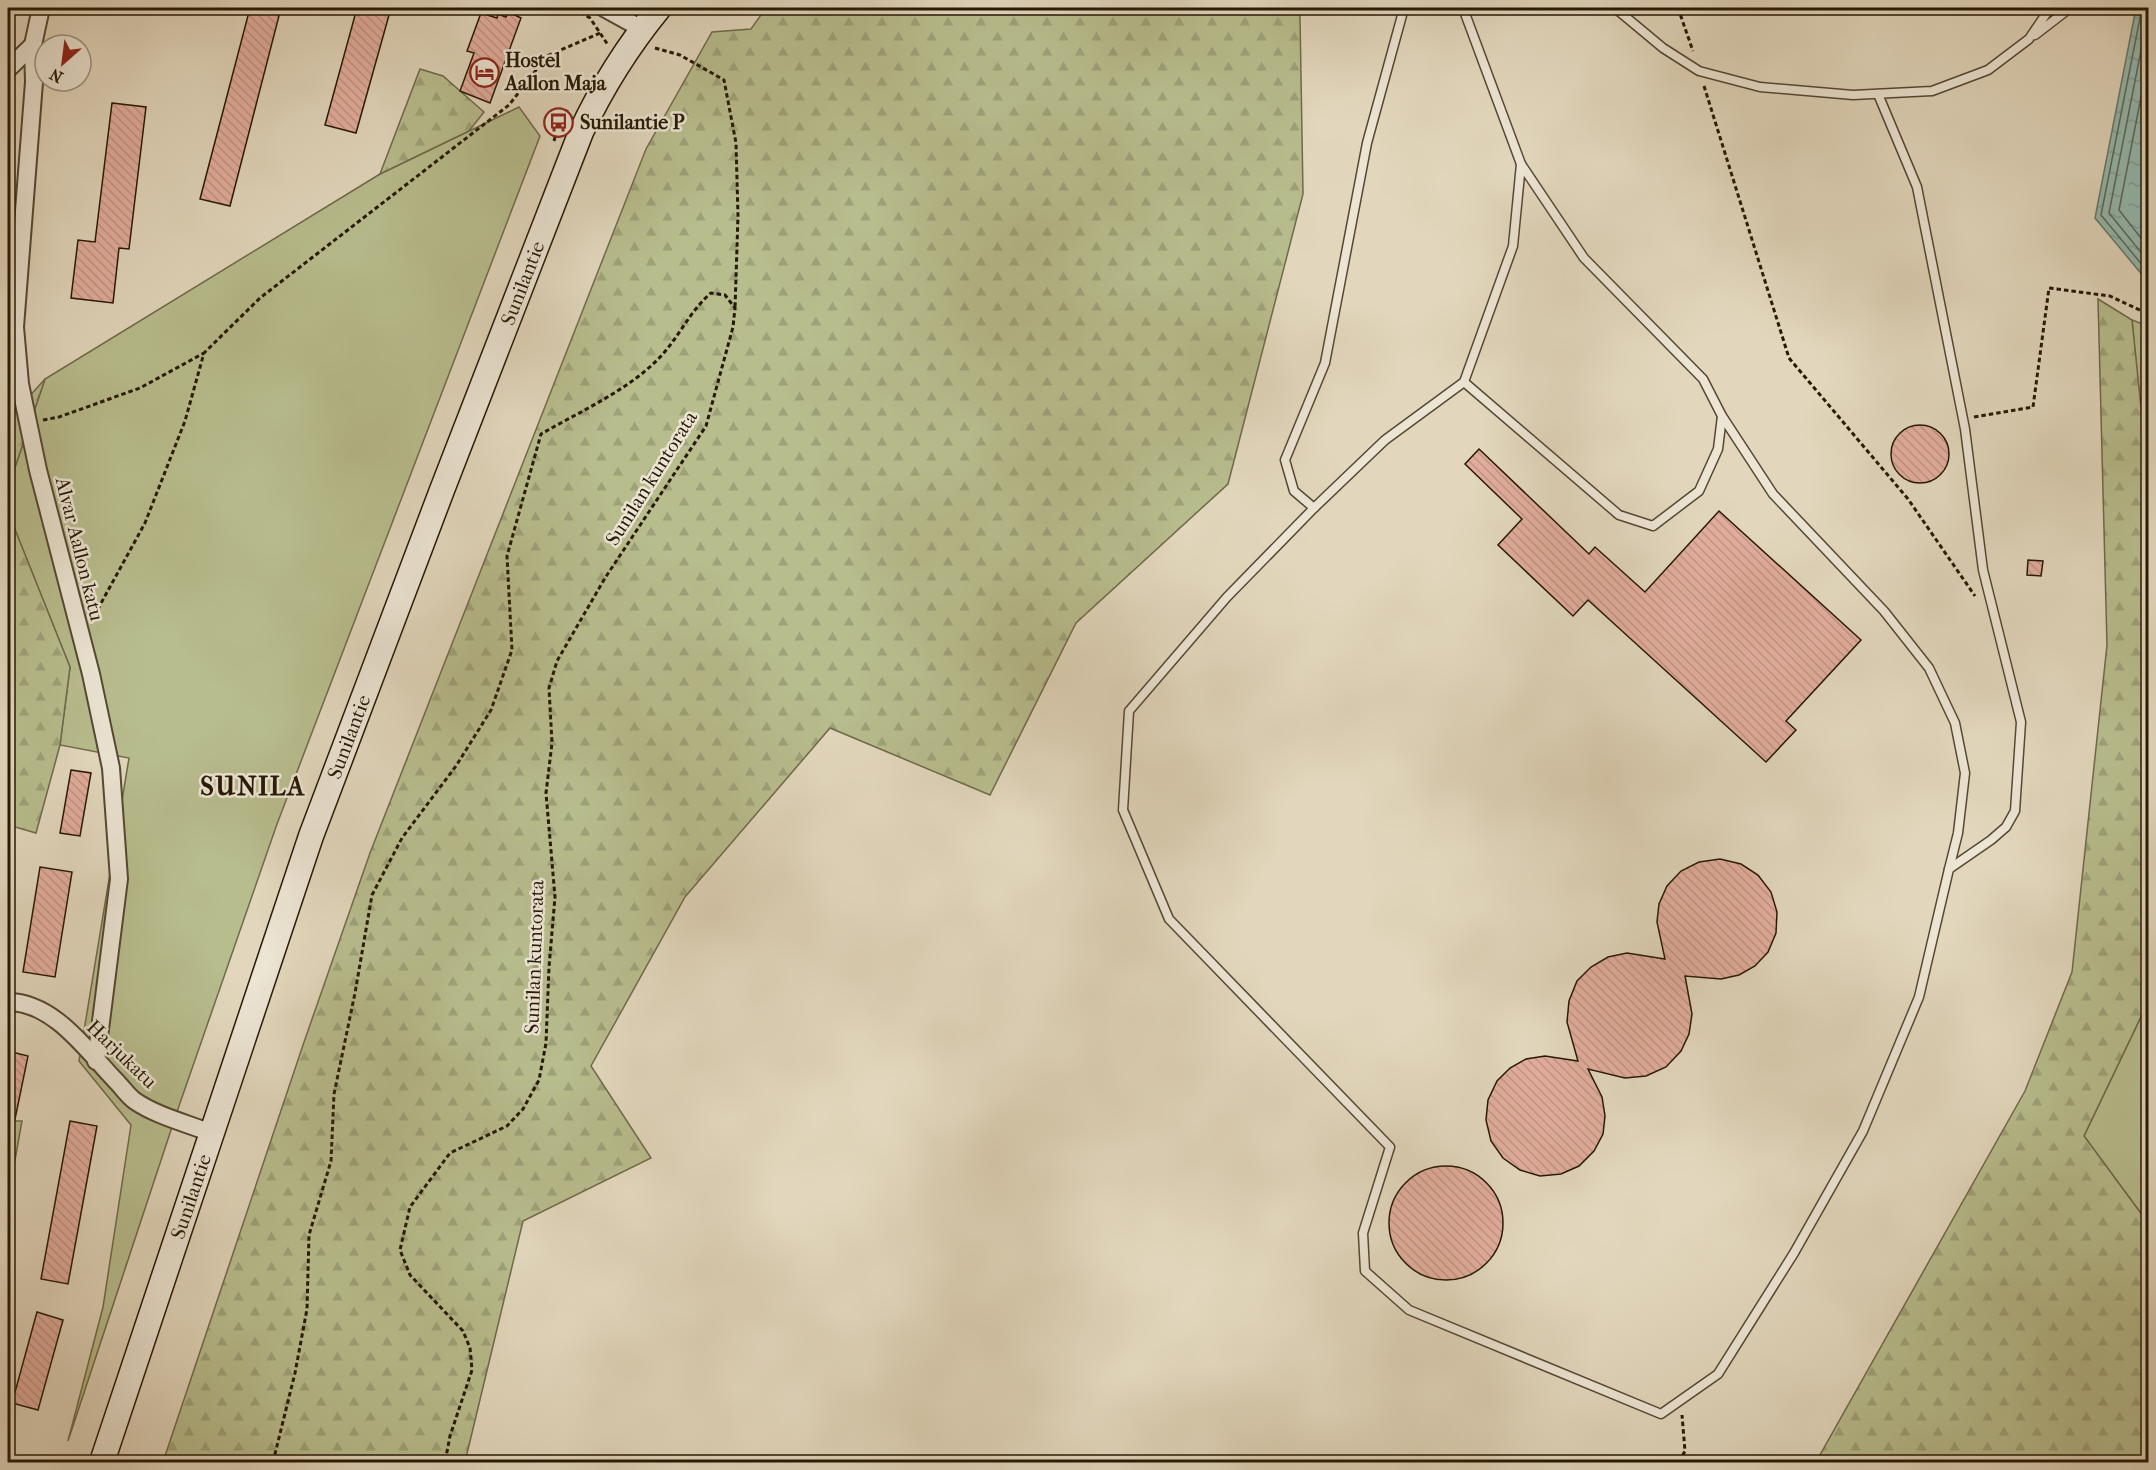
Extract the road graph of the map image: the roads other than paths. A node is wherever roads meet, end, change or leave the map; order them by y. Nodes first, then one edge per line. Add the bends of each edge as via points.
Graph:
1 (41, 8) edge
2 (604, 8) edge
3 (659, 8) edge
4 (1404, 8) edge
5 (1463, 8) edge
6 (1615, 8) edge
7 (2050, 8) edge
8 (2070, 8) edge
9 (36, 33) edge
10 (637, 35) junction
11 (2030, 39) junction
12 (33, 45) edge
13 (8, 69) edge
14 (33, 93) edge
15 (1878, 94) junction
16 (1521, 164) junction
17 (1464, 382) junction
18 (1722, 416) junction
19 (1314, 508) junction
20 (1948, 868) junction
21 (8, 1002) edge
22 (96, 1061) junction
23 (211, 1133) junction
24 (102, 1462) edge

1 - 9 street, Alvar Aallon katu
2 - 10 street via 627,19
3 - 10 street, Sunilantie
4 - 19 lane via 1367,143 1325,363 1285,460 1294,491
5 - 16 lane
6 - 15 lane via 1699,71 1761,87
7 - 11 lane
8 - 11 lane
10 - 23 street, Sunilantie via 604,85 581,132 442,490 311,836
11 - 15 lane via 1988,70 1932,91
12 - 13 street
14 - 22 street, Alvar Aallon katu via 15,327 20,384 111,768 119,879
15 - 20 lane via 1917,187 1964,419 1983,570 2021,722 2015,811 2006,827 1991,840
16 - 17 lane via 1513,246
16 - 18 lane via 1584,258 1703,379
17 - 18 lane via 1619,515 1653,526 1699,491 1718,449
17 - 19 lane via 1385,440
18 - 20 lane via 1773,494 1884,611 1929,668 1955,723 1965,773 1958,833
19 - 20 lane via 1227,597 1130,711 1123,810 1169,919 1390,1147 1363,1233 1365,1270 1409,1310 1661,1414 1718,1374 1794,1253 1863,1131 1919,997
21 - 22 street, Harjukatu via 39,1010 65,1028
22 - 23 street, Harjukatu via 134,1101
23 - 24 street, Sunilantie

